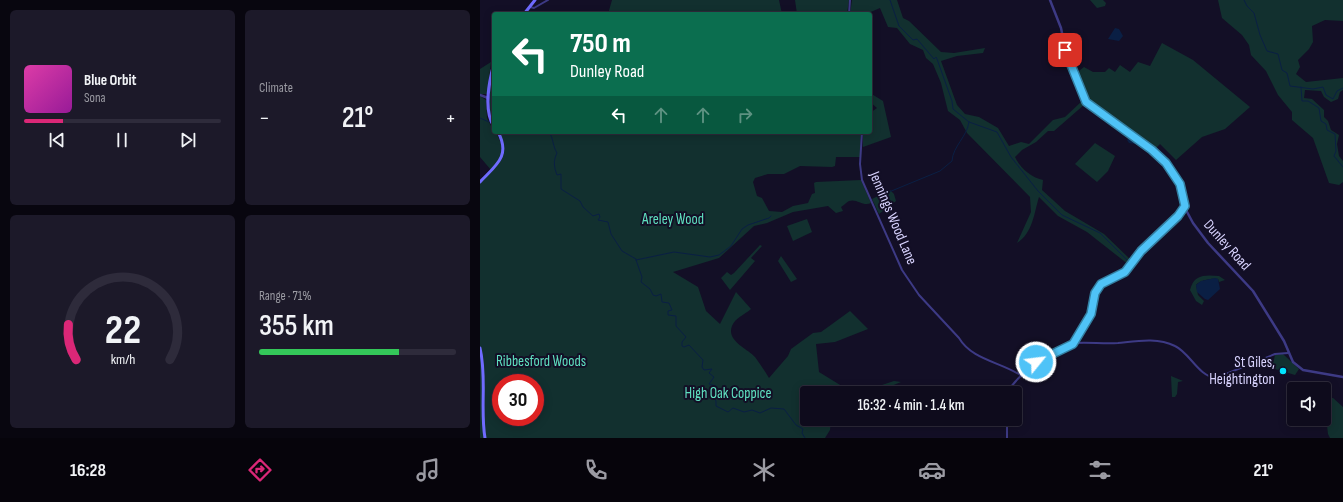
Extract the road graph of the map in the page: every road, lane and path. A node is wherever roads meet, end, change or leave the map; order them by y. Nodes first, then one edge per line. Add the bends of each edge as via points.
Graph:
1 (535, 0) edge
2 (548, 0) edge
3 (850, 0) edge
4 (1050, 0) edge
5 (530, 7) junction
6 (526, 12) edge
7 (849, 12) edge
8 (492, 78) edge
9 (480, 94) edge
10 (489, 98) junction
11 (492, 123) edge
12 (499, 134) edge
13 (862, 134) edge
14 (480, 182) edge
15 (1185, 206) junction
16 (1073, 344) junction
17 (480, 348) edge
18 (1288, 353) junction
19 (1022, 376) junction
20 (1343, 377) edge
21 (1013, 386) edge
22 (1007, 426) edge
23 (485, 438) edge
24 (1007, 438) edge

1 - 5 main road
2 - 5 street via 534,8
3 - 7 street
4 - 15 street, Dunley Road via 1060,23 1067,58 1086,102 1166,163 1180,184
5 - 6 main road
8 - 10 main road
9 - 10 street
10 - 11 main road via 489,118
12 - 14 main road via 503,146 502,156
13 - 19 street, Jennings Wood Lane via 862,180 902,270 919,295 964,346
15 - 16 street via 1141,251 1125,272 1101,284 1095,293 1091,314
15 - 18 street, Dunley Road via 1208,243 1253,291 1284,341
16 - 18 street via 1149,340 1162,342 1178,347 1203,372 1213,377 1278,353
16 - 19 street via 1036,362
17 - 23 main road via 483,362
18 - 20 street, Dunley Road via 1300,368
19 - 21 street
22 - 24 street

